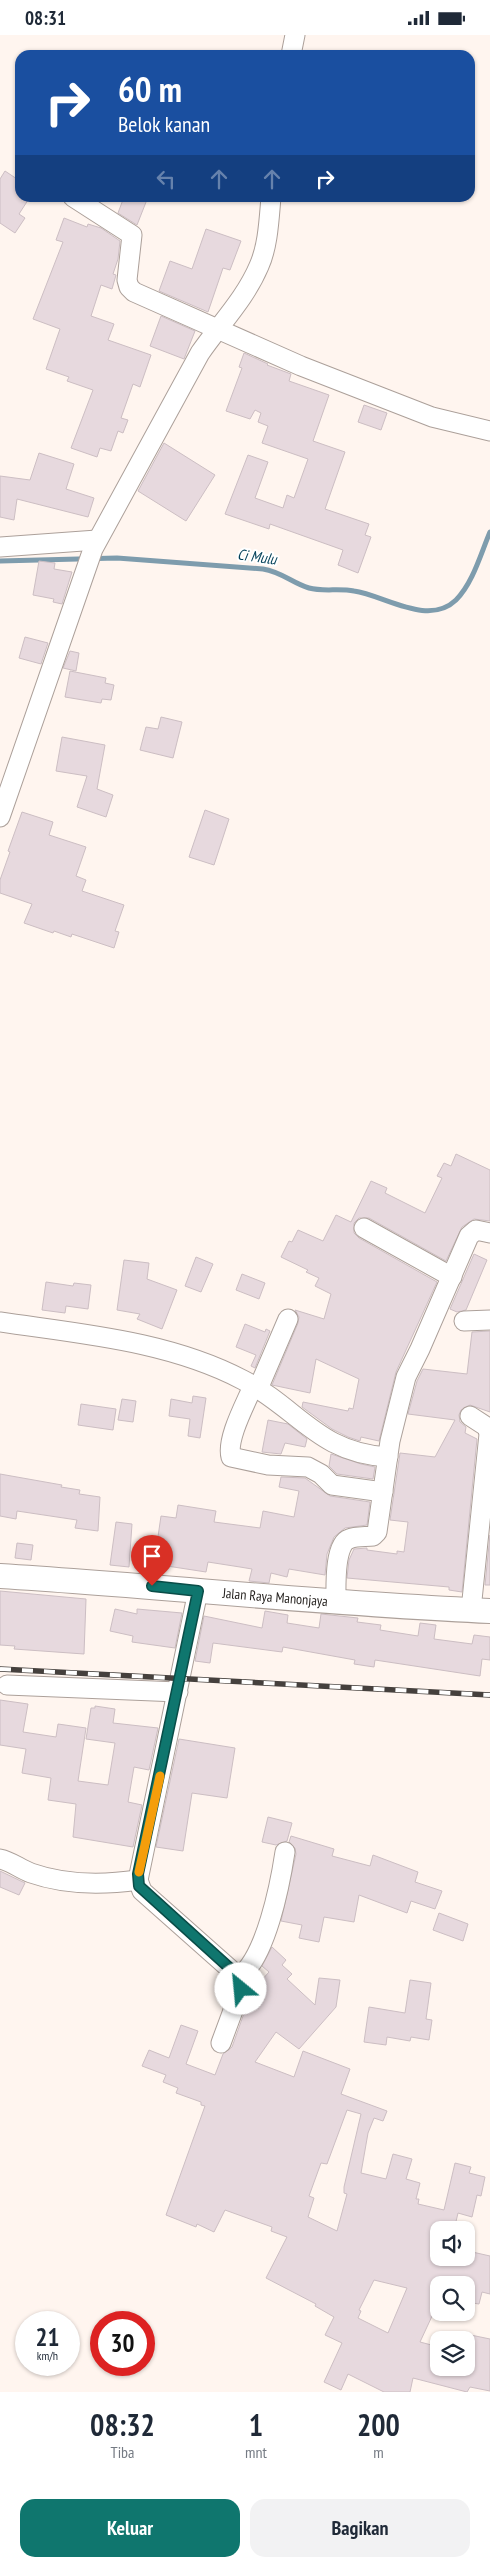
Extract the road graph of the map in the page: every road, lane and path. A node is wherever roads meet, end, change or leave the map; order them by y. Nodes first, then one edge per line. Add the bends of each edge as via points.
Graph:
1 (295, 35) edge
2 (292, 50) edge
3 (81, 202) edge
4 (270, 202) edge
5 (217, 329) junction
6 (490, 431) edge
7 (95, 545) junction
8 (0, 547) edge
9 (0, 817) edge
10 (364, 1229) dead end
11 (490, 1233) edge
12 (452, 1277) junction
13 (288, 1319) dead end
14 (490, 1320) edge
15 (464, 1321) dead end
16 (0, 1322) edge
17 (256, 1387) junction
18 (470, 1417) dead end
19 (388, 1457) junction
20 (383, 1493) junction
21 (0, 1576) edge
22 (198, 1591) junction
23 (336, 1602) junction
24 (481, 1610) edge
25 (8, 1685) dead end
26 (178, 1692) junction
27 (285, 1852) dead end
28 (0, 1859) edge
29 (138, 1880) junction
30 (239, 1977) junction
31 (221, 2043) dead end

1 - 2 street
3 - 5 street via 132,235 127,280 131,289
4 - 5 street via 259,267 228,319
5 - 6 street via 432,417
5 - 7 street via 192,368
7 - 8 street
7 - 9 street
10 - 12 street
11 - 12 street via 476,1230 469,1236
12 - 19 street via 406,1377
13 - 17 street
14 - 15 street
16 - 17 street via 114,1339 166,1351
17 - 19 street via 335,1445 367,1455
17 - 20 street via 236,1428 231,1457 268,1465 308,1467 332,1485
18 - 24 street via 487,1427 489,1434
19 - 20 street
20 - 23 street via 376,1534 343,1543 338,1556
21 - 22 main road, Jalan Raya Manonjaya
22 - 23 main road, Jalan Raya Manonjaya
22 - 26 street
23 - 24 main road, Jalan Raya Manonjaya
25 - 26 street
26 - 29 street
27 - 30 street via 272,1915 249,1965
28 - 29 street via 34,1874 74,1881 104,1884
29 - 30 street via 142,1891
30 - 31 street via 241,1989

